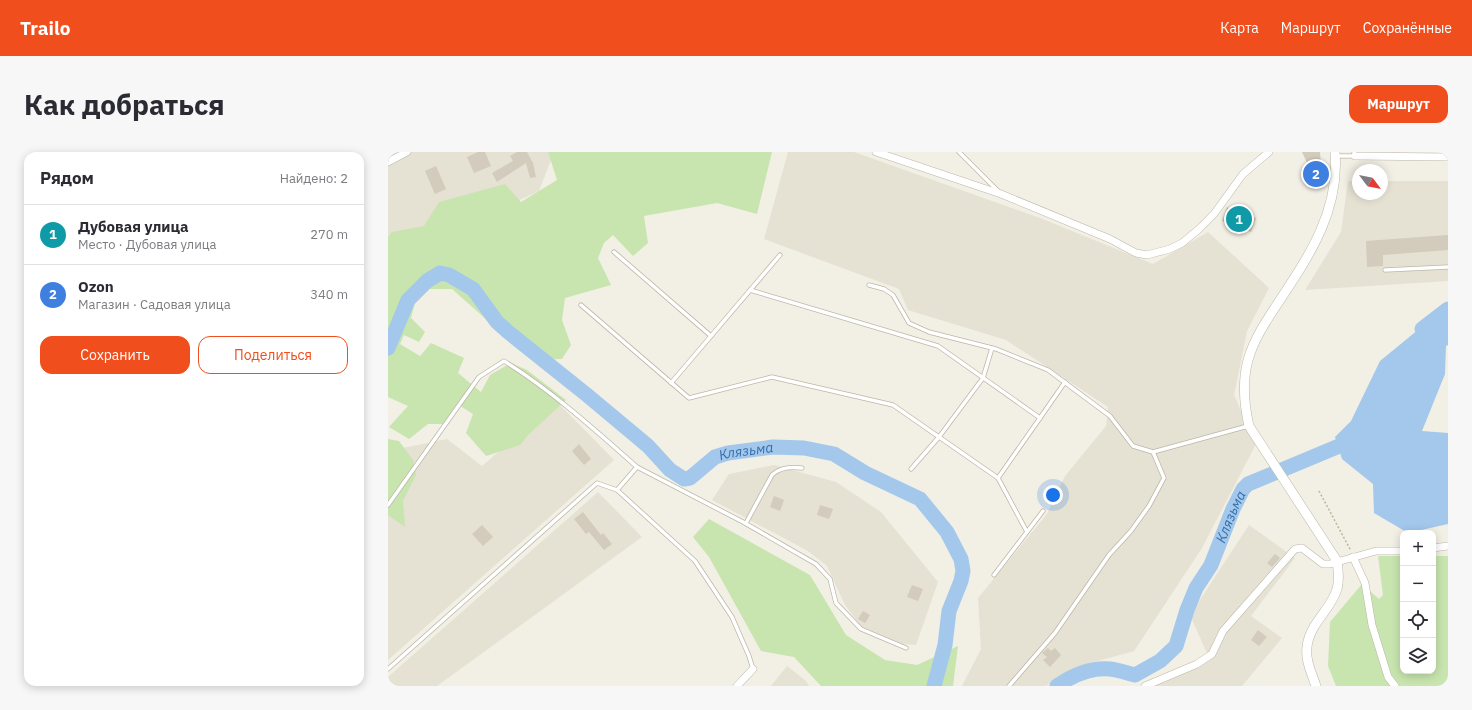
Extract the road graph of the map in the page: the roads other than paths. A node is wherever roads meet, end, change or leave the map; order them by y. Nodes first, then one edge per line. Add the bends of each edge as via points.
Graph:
1 (407, 152) edge
2 (876, 152) edge
3 (958, 152) edge
4 (1269, 152) edge
5 (1335, 154) edge
6 (1355, 154) edge
7 (1448, 157) edge
8 (388, 162) edge
9 (1001, 194) junction
10 (614, 252) dead end
11 (780, 255) dead end
12 (1448, 267) edge
13 (1385, 270) dead end
14 (869, 285) dead end
15 (750, 290) junction
16 (581, 305) dead end
17 (711, 336) junction
18 (992, 348) junction
19 (983, 378) junction
20 (1064, 382) junction
21 (671, 383) junction
22 (1040, 418) junction
23 (1249, 426) junction
24 (939, 437) junction
25 (1153, 452) junction
26 (637, 467) junction
27 (802, 468) dead end
28 (911, 469) dead end
29 (998, 478) junction
30 (617, 490) junction
31 (388, 505) edge
32 (1044, 511) dead end
33 (746, 524) junction
34 (1027, 532) junction
35 (1447, 547) edge
36 (1436, 548) edge
37 (1400, 551) edge
38 (1353, 557) junction
39 (1337, 561) junction
40 (994, 575) dead end
41 (906, 648) dead end
42 (388, 669) edge
43 (753, 669) joint
44 (737, 686) edge
45 (1009, 686) edge
46 (1145, 686) edge
47 (1316, 686) edge
48 (1395, 686) edge

1 - 8 street
2 - 9 street
3 - 9 lane
4 - 9 street via 1243,174 1214,214 1199,229 1182,243 1156,254 1136,253 1110,239
5 - 6 lane
5 - 23 street via 1334,190 1326,221 1302,266 1259,332 1248,360 1243,403
6 - 7 street
10 - 17 lane
11 - 15 lane
12 - 13 lane
14 - 18 lane via 884,289 893,295 909,323 929,332
15 - 17 lane
15 - 19 lane via 938,346
16 - 21 lane
17 - 21 lane
18 - 19 lane
18 - 20 lane via 1048,370
19 - 22 lane
19 - 24 lane
20 - 22 lane
20 - 25 lane via 1110,416 1133,446
21 - 24 lane via 689,398 772,377 893,405
22 - 29 lane
23 - 25 lane
23 - 39 street
24 - 28 lane
24 - 29 lane
25 - 45 lane via 1164,478 1149,506 1109,555 1055,633
26 - 30 lane
26 - 31 lane via 569,407 535,380 504,361 479,377
26 - 33 lane
27 - 33 lane via 787,467 778,470 772,476
29 - 34 lane
30 - 42 lane via 597,483
30 - 43 lane via 695,561 732,617
32 - 34 lane
33 - 41 lane via 816,564 830,579 836,602 861,629
34 - 40 lane
35 - 36 street
37 - 38 street via 1376,551
38 - 39 street
38 - 48 street via 1365,583 1372,625 1388,677
39 - 46 street via 1323,564 1302,548 1295,549 1223,631 1212,654 1197,664
39 - 47 street via 1337,589 1312,630 1307,646 1308,663
43 - 44 street

